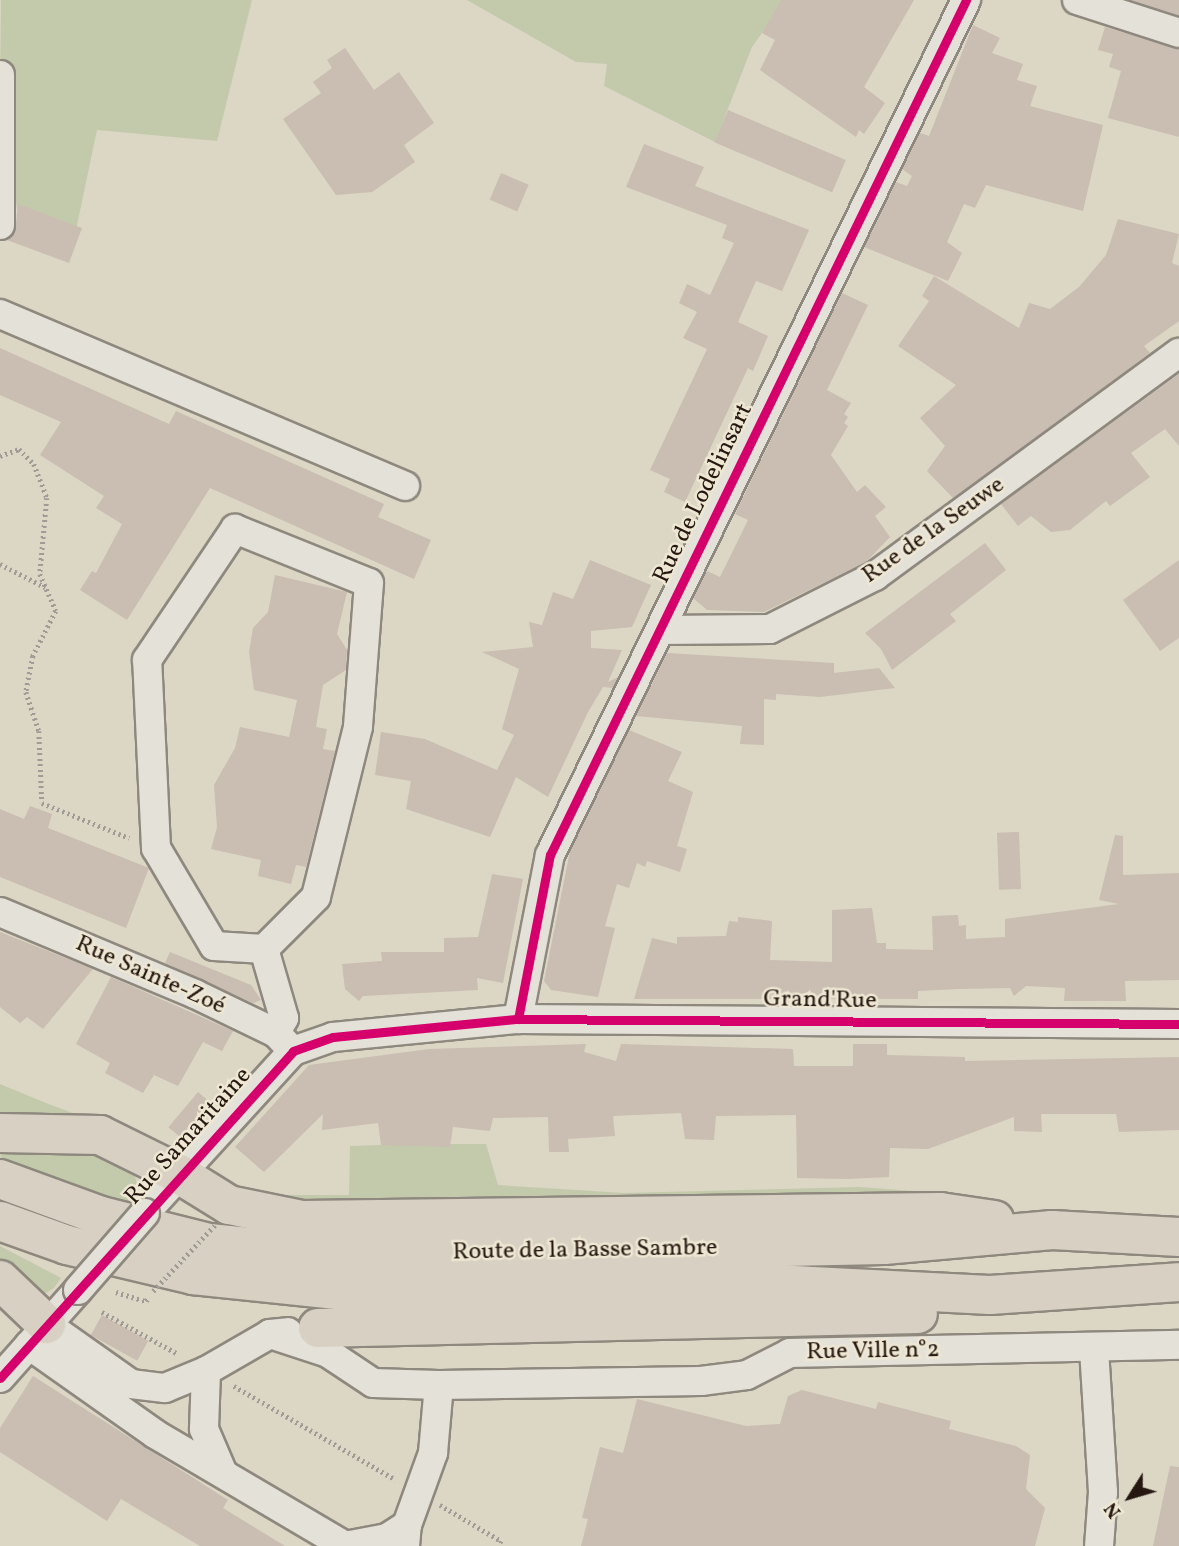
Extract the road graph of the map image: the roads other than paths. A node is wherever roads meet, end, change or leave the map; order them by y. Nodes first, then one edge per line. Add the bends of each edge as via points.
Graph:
1 (966, 0) edge
2 (1077, 0) edge
3 (1179, 33) edge
4 (0, 75) edge
5 (0, 225) edge
6 (0, 314) edge
7 (1179, 353) edge
8 (405, 486) dead end
9 (660, 630) junction
10 (0, 912) edge
11 (264, 949) junction
12 (518, 1019) junction
13 (462, 1023) joint
14 (1179, 1024) edge
15 (284, 1042) junction
16 (0, 1133) edge
17 (179, 1174) junction
18 (0, 1179) edge
19 (0, 1221) edge
20 (1052, 1230) junction
21 (1179, 1237) edge
22 (0, 1280) edge
23 (1179, 1282) edge
24 (990, 1295) junction
25 (318, 1328) joint
26 (270, 1334) junction
27 (1179, 1345) edge
28 (1094, 1349) junction
29 (18, 1351) edge
30 (206, 1371) junction
31 (439, 1385) junction
32 (222, 1471) junction
33 (406, 1535) edge
34 (345, 1546) edge
35 (1099, 1546) edge

1 - 9 street, Rue de Lodelinsart
2 - 3 street
4 - 5 street
6 - 8 street
7 - 9 street, Rue de la Seuwe via 875,576 771,629
9 - 12 street, Rue de Lodelinsart via 550,855
10 - 15 street, Rue Sainte-Zoé
11 - 11 street via 214,946 156,848 148,660 235,529 369,583 358,727 316,897
11 - 15 street via 284,1018
12 - 13 street, Grand'Rue
12 - 14 street, Grand'Rue
13 - 15 street, Rue Samaritaine
15 - 17 street, Rue Samaritaine
16 - 17 highway via 100,1135
17 - 20 highway via 229,1205 302,1220 940,1212
17 - 29 street, Rue Samaritaine, bridge
18 - 20 highway, Route de la Basse Sambre via 101,1216 209,1243 339,1256 884,1245
19 - 24 highway, Route de la Basse Sambre via 67,1245 193,1275 344,1291 753,1283
20 - 21 highway, Route de la Basse Sambre
22 - 29 highway
23 - 24 highway, Route de la Basse Sambre
24 - 25 highway via 916,1315
25 - 26 street
26 - 30 street
26 - 31 street, Rue Ville n°2 via 328,1353 373,1383
27 - 28 street, Rue Ville n°2
28 - 31 street, Rue Ville n°2 via 790,1353 747,1375 701,1381
28 - 35 street via 1103,1492
29 - 30 street via 131,1384 165,1388
29 - 32 street
30 - 32 street via 204,1429
31 - 33 street via 433,1453
32 - 34 street
33 - 34 street

